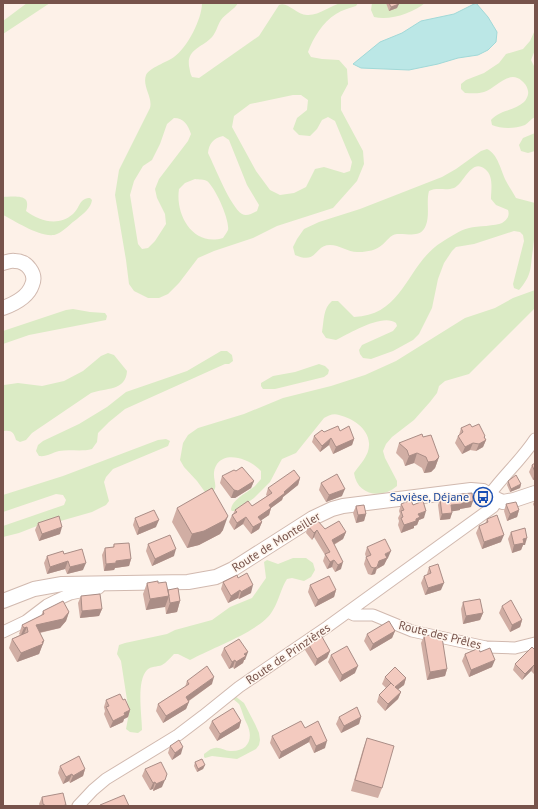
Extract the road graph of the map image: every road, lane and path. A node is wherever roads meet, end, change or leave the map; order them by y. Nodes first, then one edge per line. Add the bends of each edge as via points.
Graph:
1 (3, 263) edge
2 (3, 308) edge
3 (535, 439) edge
4 (535, 493) edge
5 (494, 498) junction
6 (103, 583) junction
7 (3, 601) edge
8 (348, 612) junction
9 (3, 632) edge
10 (535, 643) edge
11 (78, 806) edge

1 - 2 street via 15,260 24,263 31,270 33,280 32,286 24,296
3 - 5 street, Route de Prinzières via 505,475
4 - 5 street, Route de Monteiller via 503,502
5 - 6 street, Route de Monteiller via 483,491 471,490 337,508 304,522 233,569 216,577 188,582
5 - 8 street, Route de Prinzières via 493,507
6 - 7 street, Route de Monteiller via 48,586
6 - 9 street, Route de Monteiller via 103,586 98,588 56,600 26,621
8 - 10 street, Route des Prêles via 354,615 373,615 412,631 486,647 515,648
8 - 11 street, Route de Prinzières via 239,687 171,740 106,779

